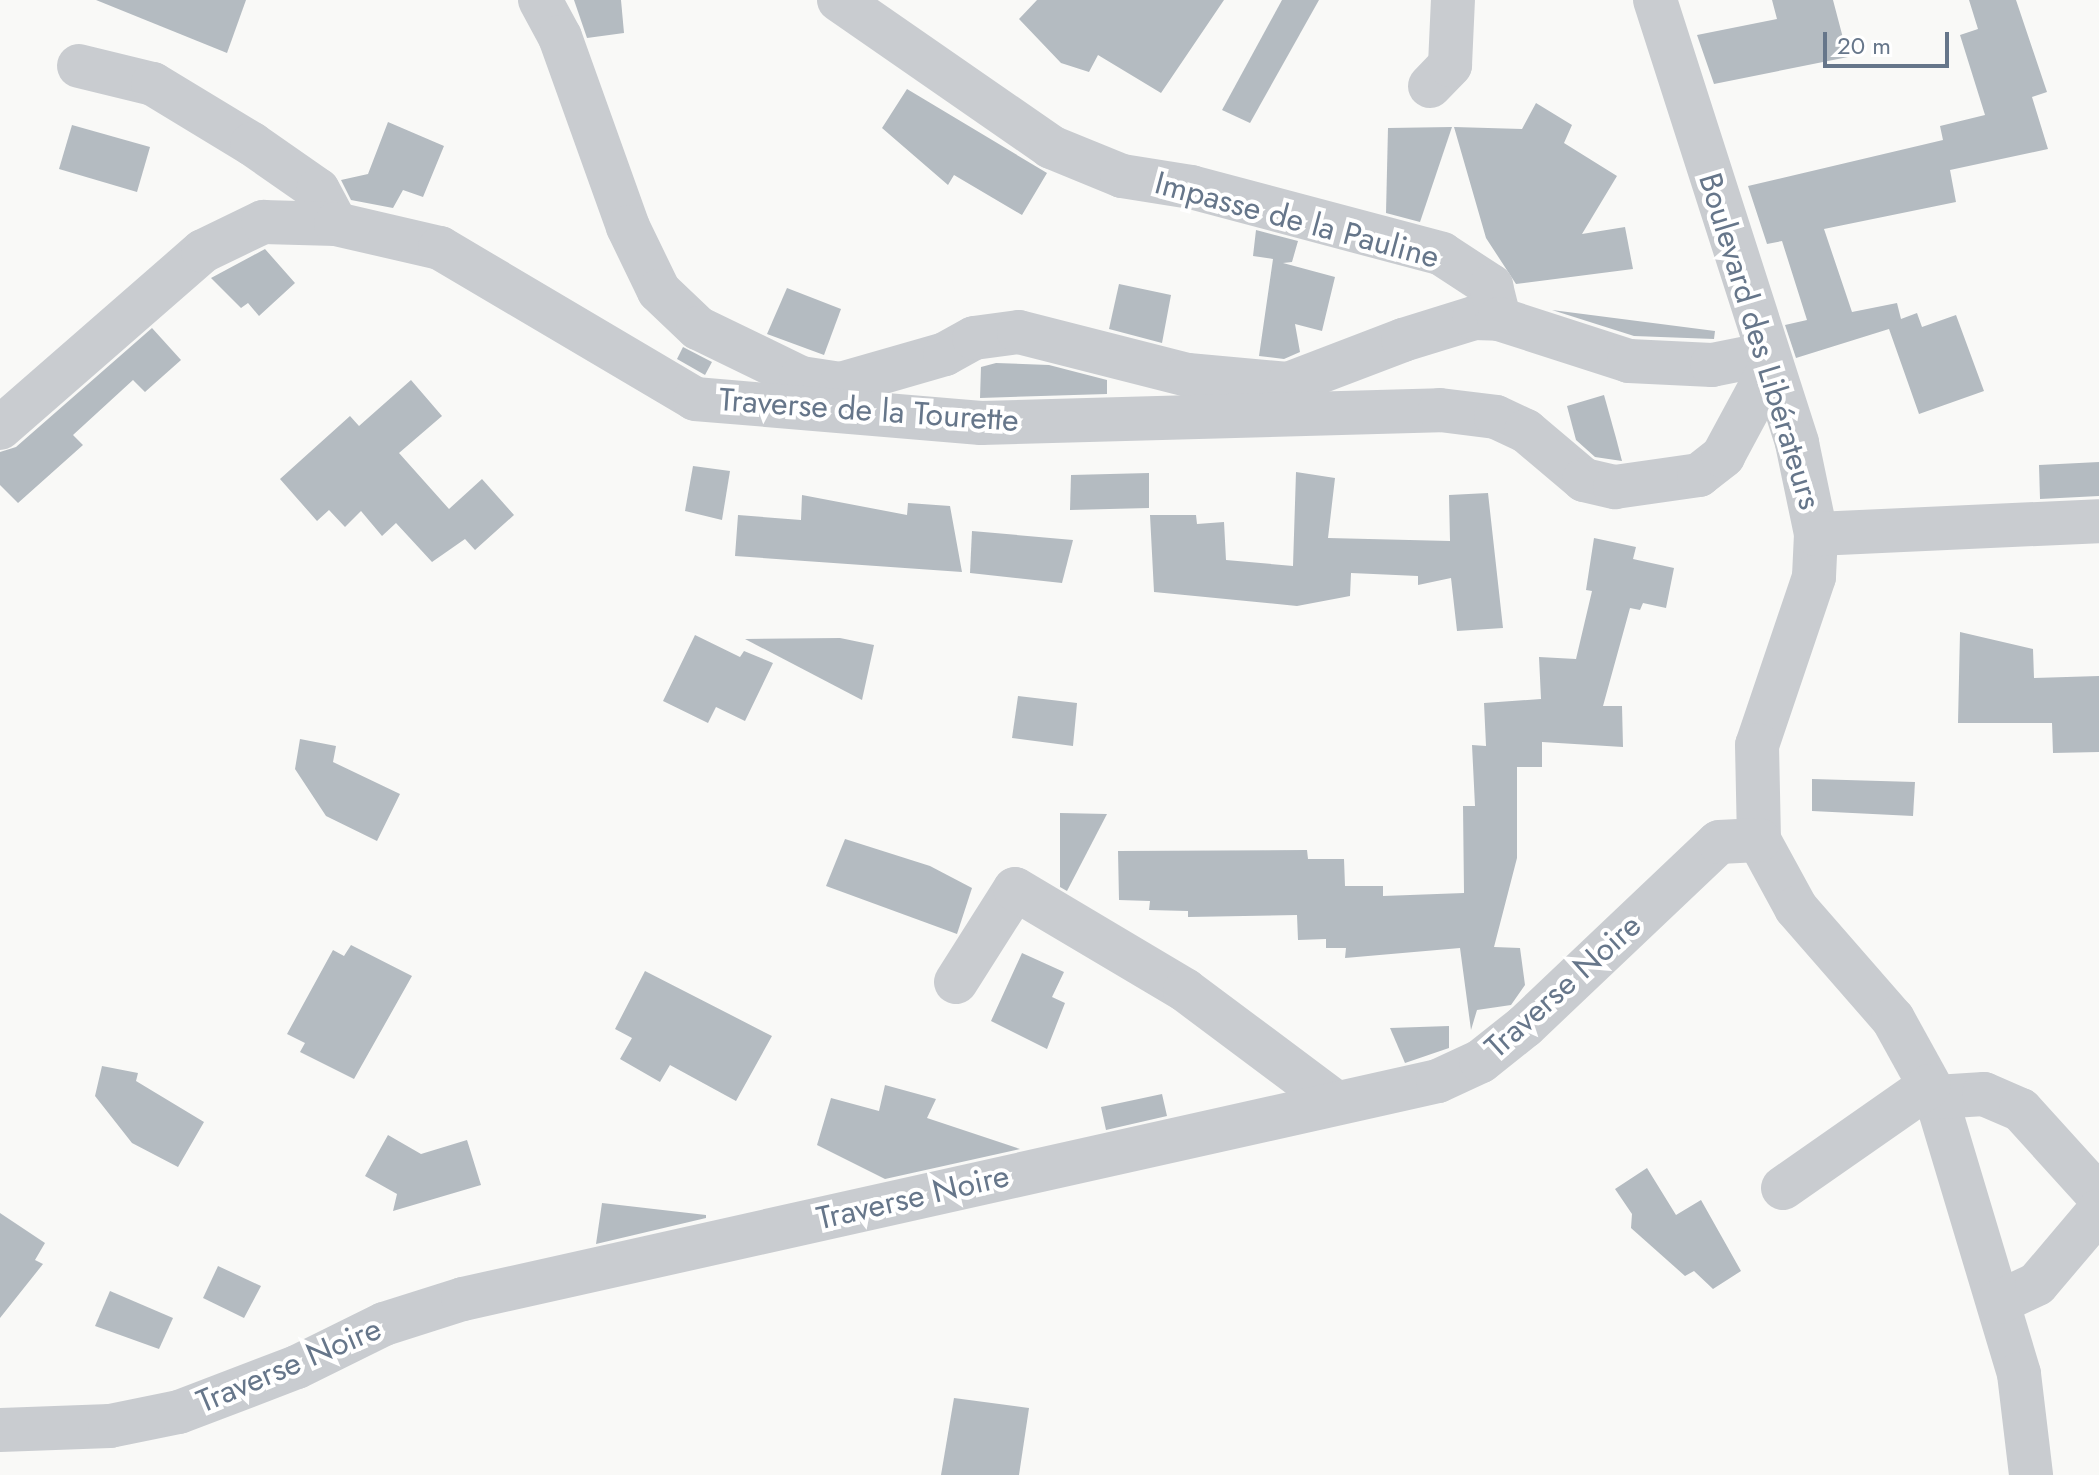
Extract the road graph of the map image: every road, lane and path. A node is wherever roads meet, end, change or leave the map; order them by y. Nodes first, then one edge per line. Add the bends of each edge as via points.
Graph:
1 (540, 0) edge
2 (839, 0) edge
3 (1453, 0) edge
4 (1655, 0) edge
5 (79, 66) dead end
6 (1430, 86) dead end
7 (336, 224) junction
8 (1499, 319) junction
9 (1769, 360) junction
10 (0, 428) edge
11 (2099, 521) edge
12 (1816, 534) junction
13 (1759, 840) junction
14 (956, 982) dead end
15 (1933, 1092) junction
16 (1332, 1100) junction
17 (1783, 1188) dead end
18 (2099, 1196) edge
19 (2099, 1211) edge
20 (1999, 1302) junction
21 (0, 1430) edge
22 (2031, 1475) edge

1 - 8 street via 560,37 628,227 659,291 698,328 801,378 841,384 945,354 974,338 1019,332 1188,375 1288,384 1474,318
2 - 8 street, Impasse de la Pauline via 1051,147 1122,176 1191,187 1442,254 1491,286
3 - 6 street via 1450,65
4 - 9 street, Boulevard des Libérateurs
5 - 7 street via 153,84 252,144 318,190
7 - 9 street, Traverse de la Tourette via 440,248 695,399 981,423 1440,410 1496,417 1526,431 1584,480 1615,487 1699,475 1723,456
7 - 10 street, Traverse de la Tourette via 263,222 203,251
8 - 9 street via 1629,361 1712,365
9 - 12 street, Boulevard des Libérateurs
11 - 12 street
12 - 13 street, Boulevard des Libérateurs via 1814,577 1757,745
13 - 15 street, Boulevard des Libérateurs via 1796,908 1893,1019
13 - 16 street, Traverse Noire via 1719,842 1481,1061 1438,1081
14 - 16 street via 1015,889 1185,990
15 - 17 street
15 - 18 street via 1984,1094 2021,1110
15 - 20 street, Boulevard des Libérateurs
16 - 21 street, Traverse Noire via 463,1299 384,1324 297,1367 179,1412 110,1426
19 - 20 street via 2037,1284
20 - 22 street, Boulevard des Libérateurs via 2019,1374

